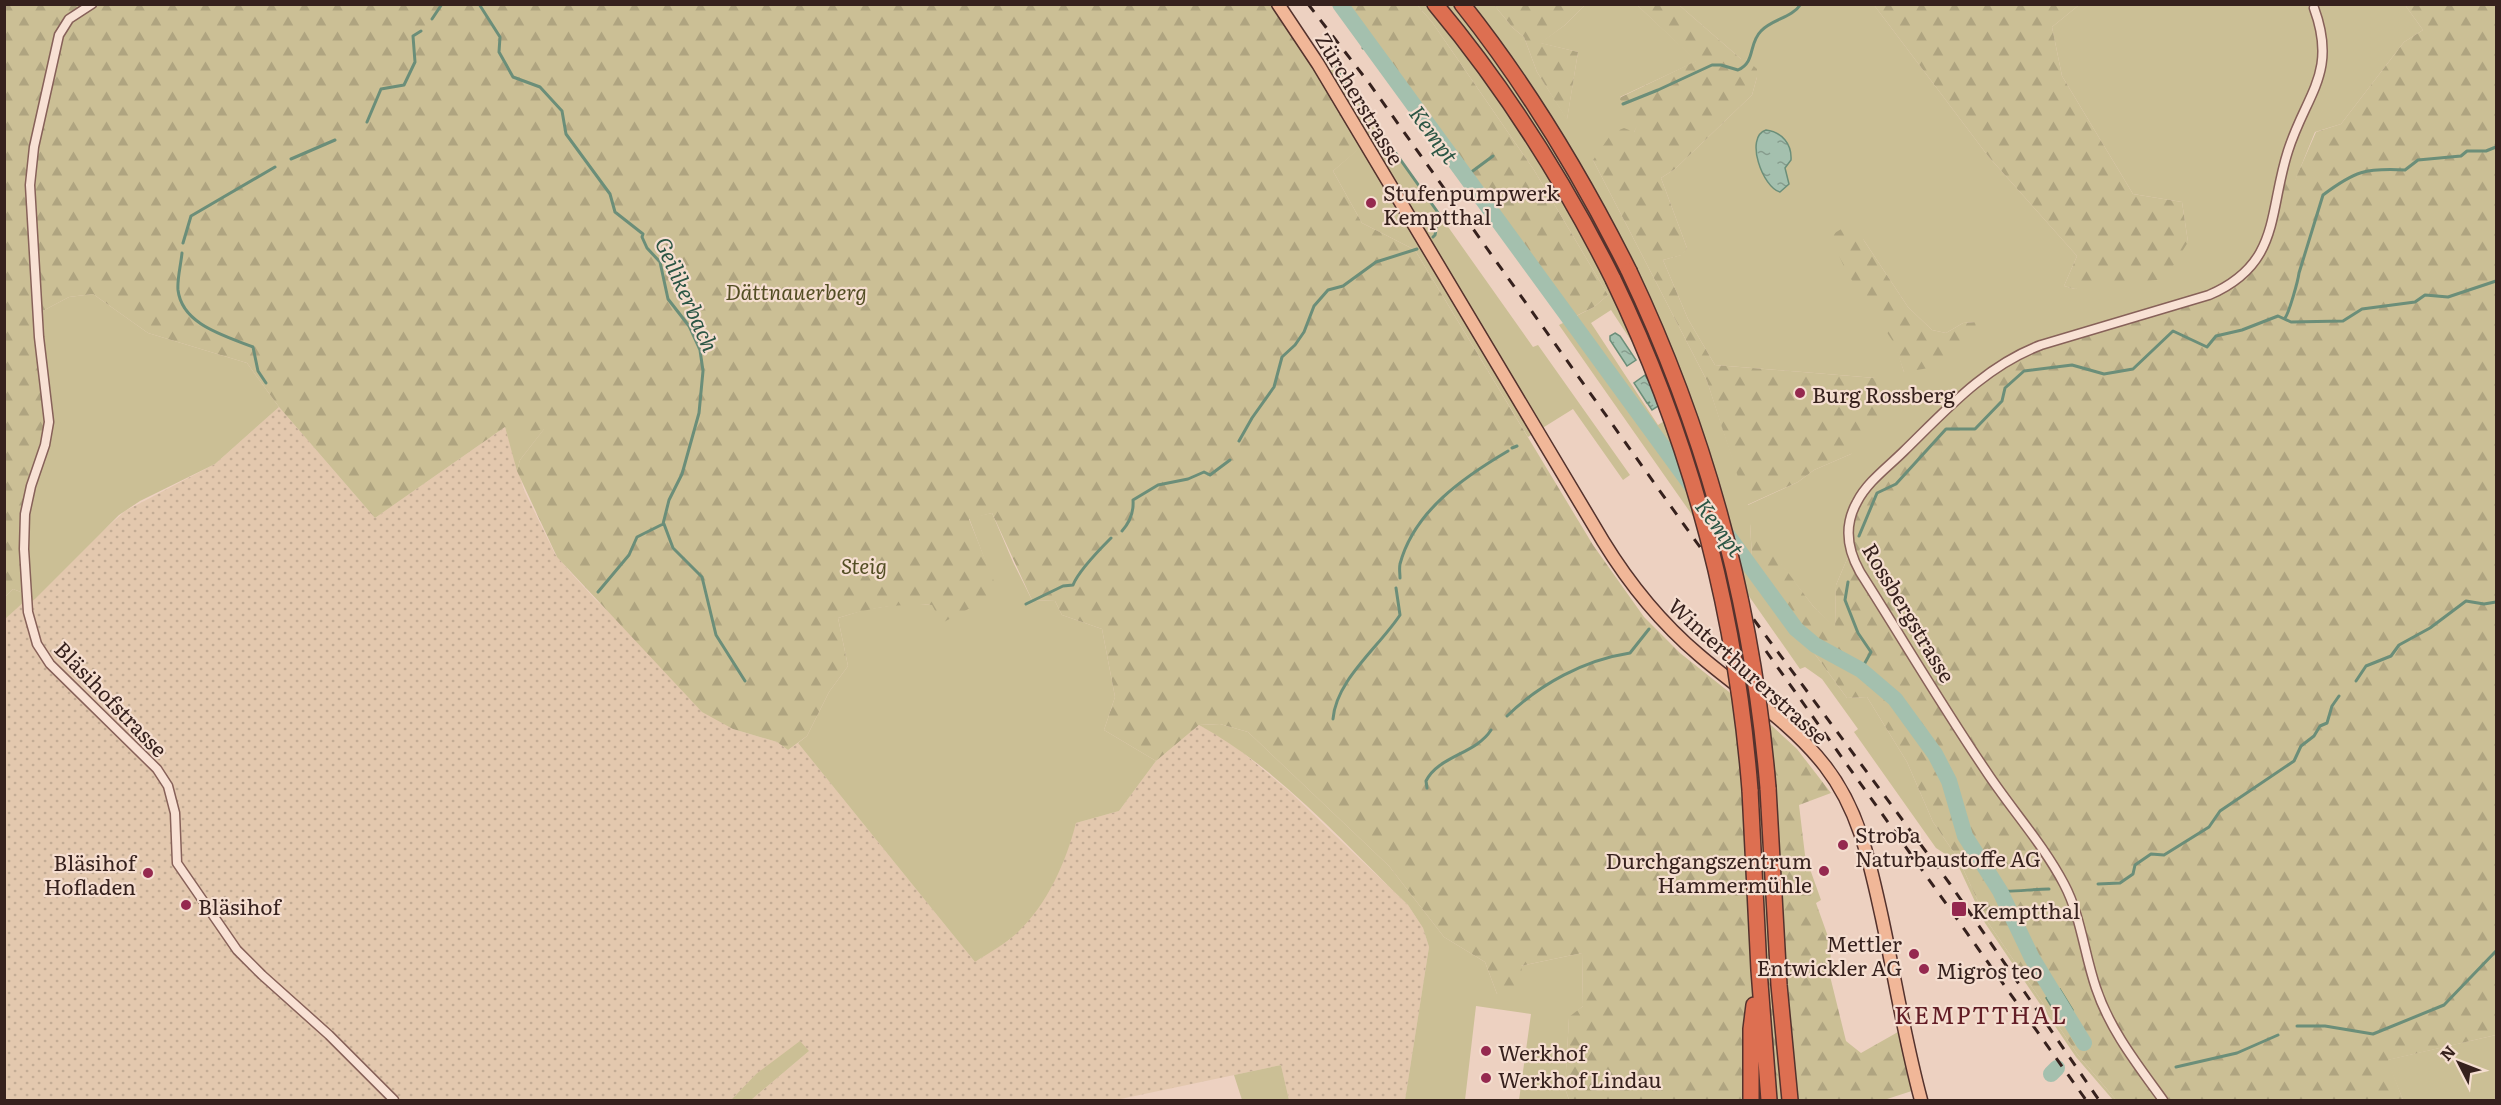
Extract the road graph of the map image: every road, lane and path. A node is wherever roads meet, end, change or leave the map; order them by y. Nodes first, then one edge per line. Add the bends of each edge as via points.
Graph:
1 (92, 4) edge
2 (1278, 4) edge
3 (1435, 4) edge
4 (1462, 4) edge
5 (2314, 8) dead end
6 (1426, 244) joint
7 (1759, 970) junction
8 (394, 1101) edge
9 (1751, 1101) edge
10 (1769, 1101) edge
11 (1790, 1101) edge
12 (1921, 1101) edge
13 (2163, 1101) edge

1 - 8 street, Bläsihofstrasse via 69,19 59,35 32,160 32,234 49,422 25,520 26,594 31,628 50,664 141,753 168,786 175,813 177,863 237,950
2 - 6 main road, Zürcherstrasse via 1315,58
3 - 7 highway, bridge via 1541,149 1579,213 1614,279 1666,401 1702,513 1733,651 1750,790
4 - 11 highway, bridge via 1543,118 1629,271 1685,403 1721,516 1751,648 1761,715
5 - 13 street, Rossbergstrasse via 2322,40 2321,72 2288,151 2271,230 2251,265 2232,283 2209,295 2041,345 1993,369 1865,489 1853,509 1849,528 1850,552 1860,572 1984,768 2063,882 2103,1008 2120,1040
6 - 12 main road, Winterthurerstrasse via 1603,541 1641,597 1693,650 1799,736 1826,766 1844,795 1872,868
7 - 9 highway via 1751,1029
7 - 10 highway

